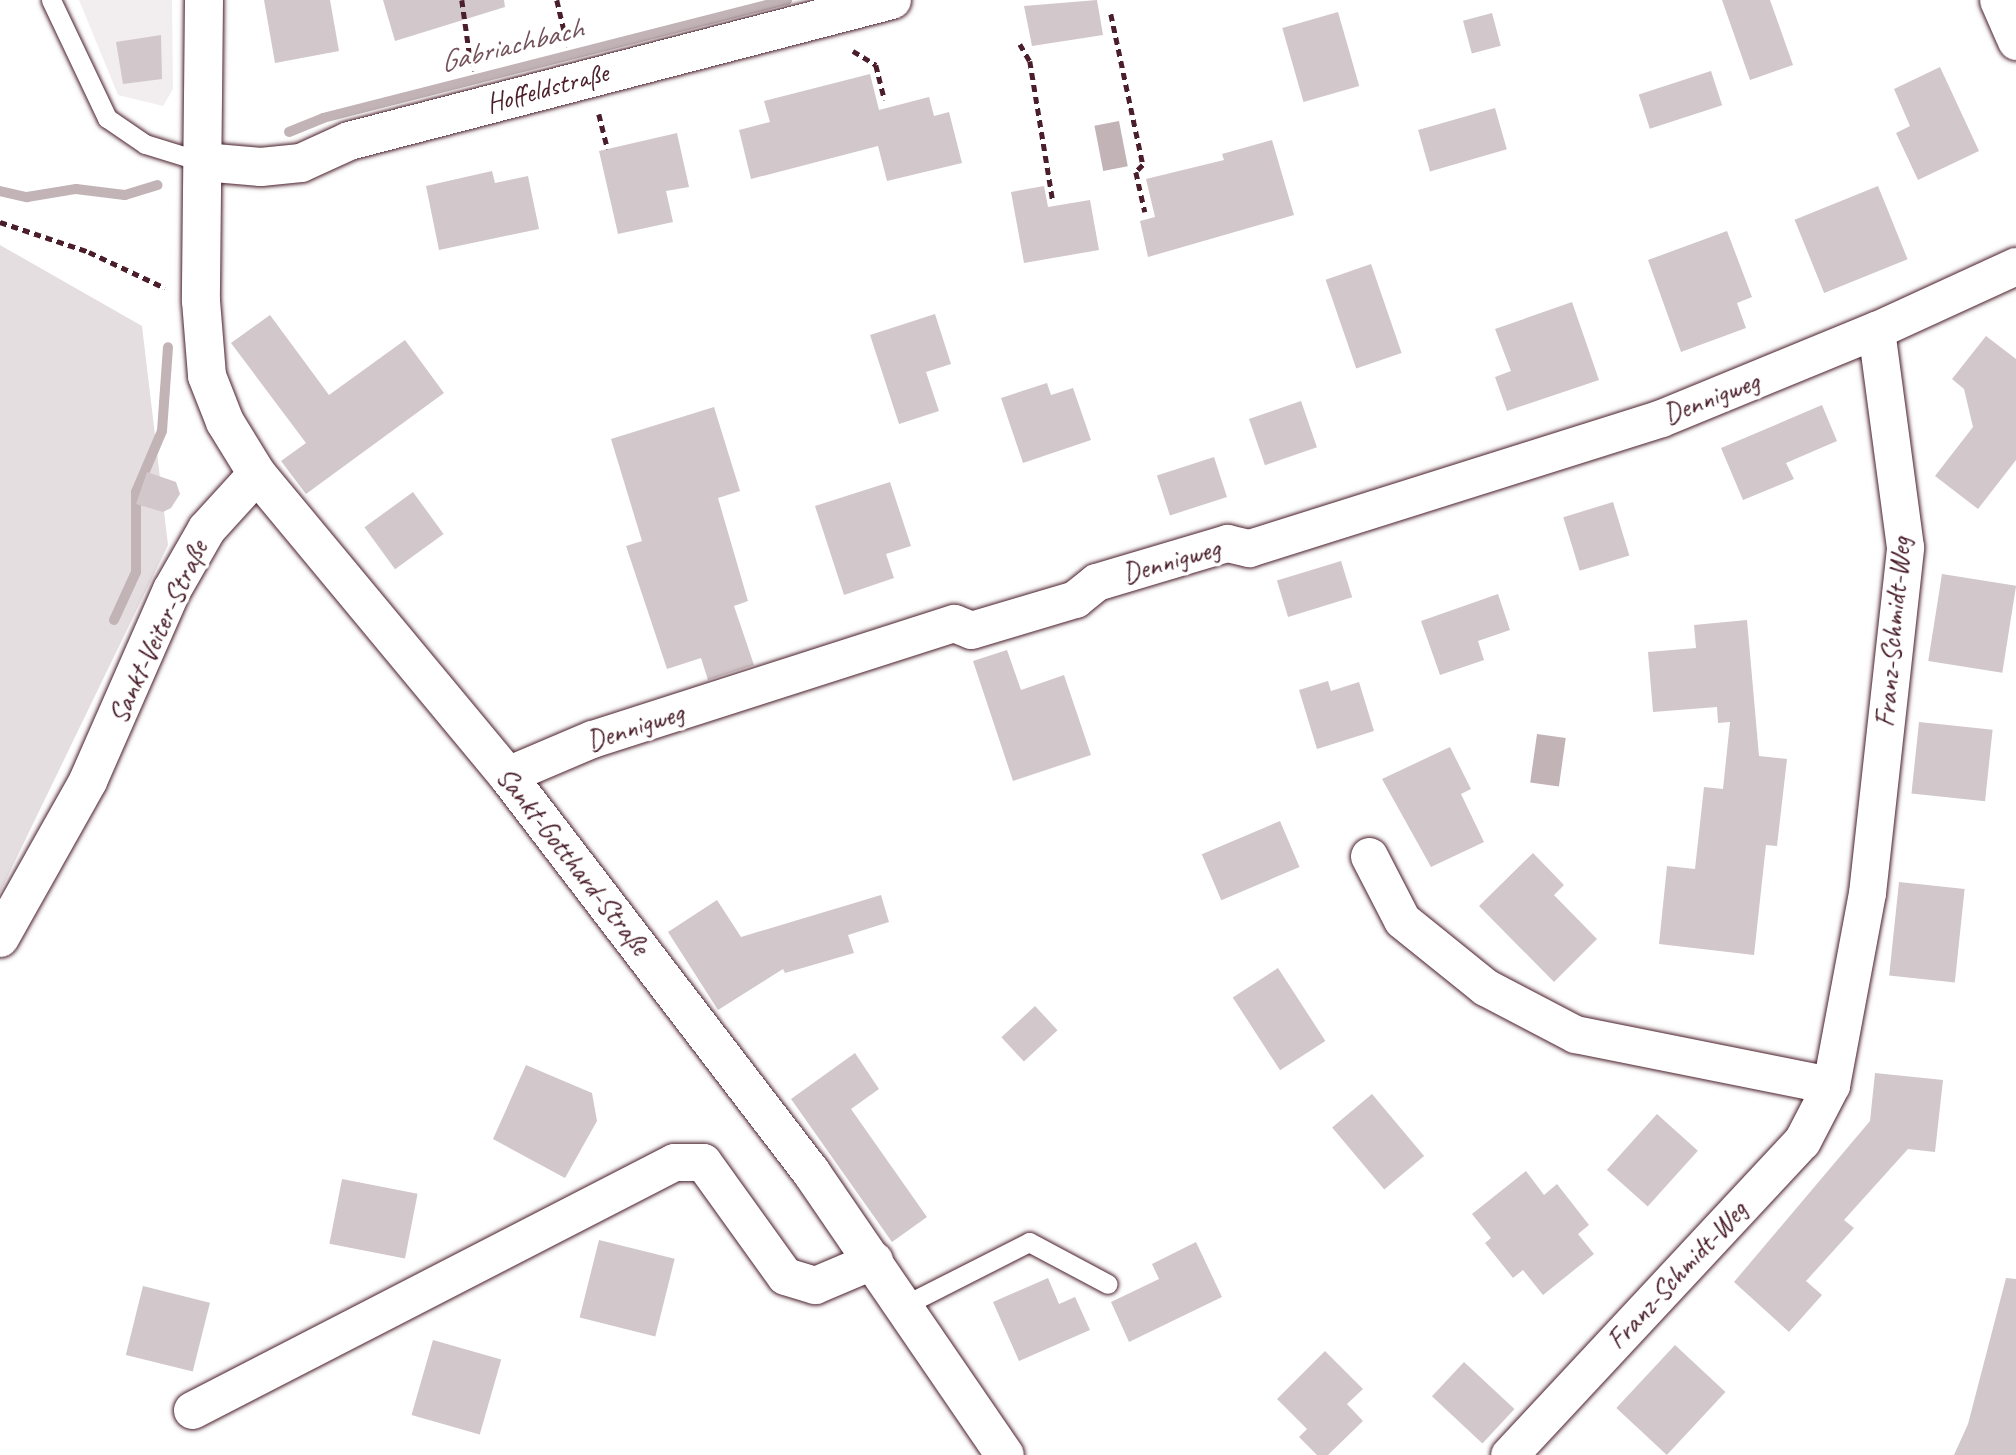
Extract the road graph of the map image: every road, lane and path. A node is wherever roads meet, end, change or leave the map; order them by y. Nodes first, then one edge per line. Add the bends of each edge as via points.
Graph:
1 (51, 0) edge
2 (204, 0) edge
3 (462, 0) edge
4 (557, 0) edge
5 (892, 0) edge
6 (1998, 0) edge
7 (1111, 14) dead end
8 (2016, 41) edge
9 (568, 43) dead end
10 (1020, 44) dead end
11 (852, 50) dead end
12 (472, 71) dead end
13 (885, 100) dead end
14 (597, 107) dead end
15 (608, 149) dead end
16 (204, 162) junction
17 (1053, 201) dead end
18 (1145, 212) dead end
19 (0, 222) edge
20 (2016, 266) edge
21 (201, 301) junction
22 (1876, 330) junction
23 (257, 474) junction
24 (507, 775) junction
25 (1369, 856) dead end
26 (0, 938) edge
27 (1830, 1085) junction
28 (874, 1260) junction
29 (1108, 1284) dead end
30 (905, 1305) junction
31 (192, 1410) dead end
32 (1005, 1455) edge
33 (1509, 1455) edge

1 - 16 lane via 107,118 145,144
2 - 16 main road
3 - 12 path
4 - 9 path
5 - 16 main road, Hoffeldstraße via 349,141 301,163 261,167
6 - 8 street
7 - 18 path via 1143,165 1136,172
10 - 17 path via 1030,61
11 - 13 path via 876,65
14 - 15 path
16 - 21 main road
19 - 21 path via 89,252
20 - 22 street
21 - 23 main road via 207,376 225,422
22 - 24 street, Dennigweg via 1661,418 1249,548 1227,543 1096,582 1074,599 971,630 954,623 592,739
22 - 27 street, Franz-Schmidt-Weg via 1905,547 1867,893
23 - 24 main road, Sankt-Gotthard-Straße
23 - 26 main road, Sankt-Veiter-Straße via 206,529 172,590 88,781
24 - 28 main road, Sankt-Gotthard-Straße
25 - 27 street via 1402,920 1485,987 1575,1034
27 - 33 street, Franz-Schmidt-Weg via 1802,1141
28 - 30 main road, Sankt-Gotthard-Straße
28 - 31 street via 815,1285 785,1276 704,1162 674,1162
29 - 30 lane via 1029,1242
30 - 32 main road, Sankt-Gotthard-Straße

